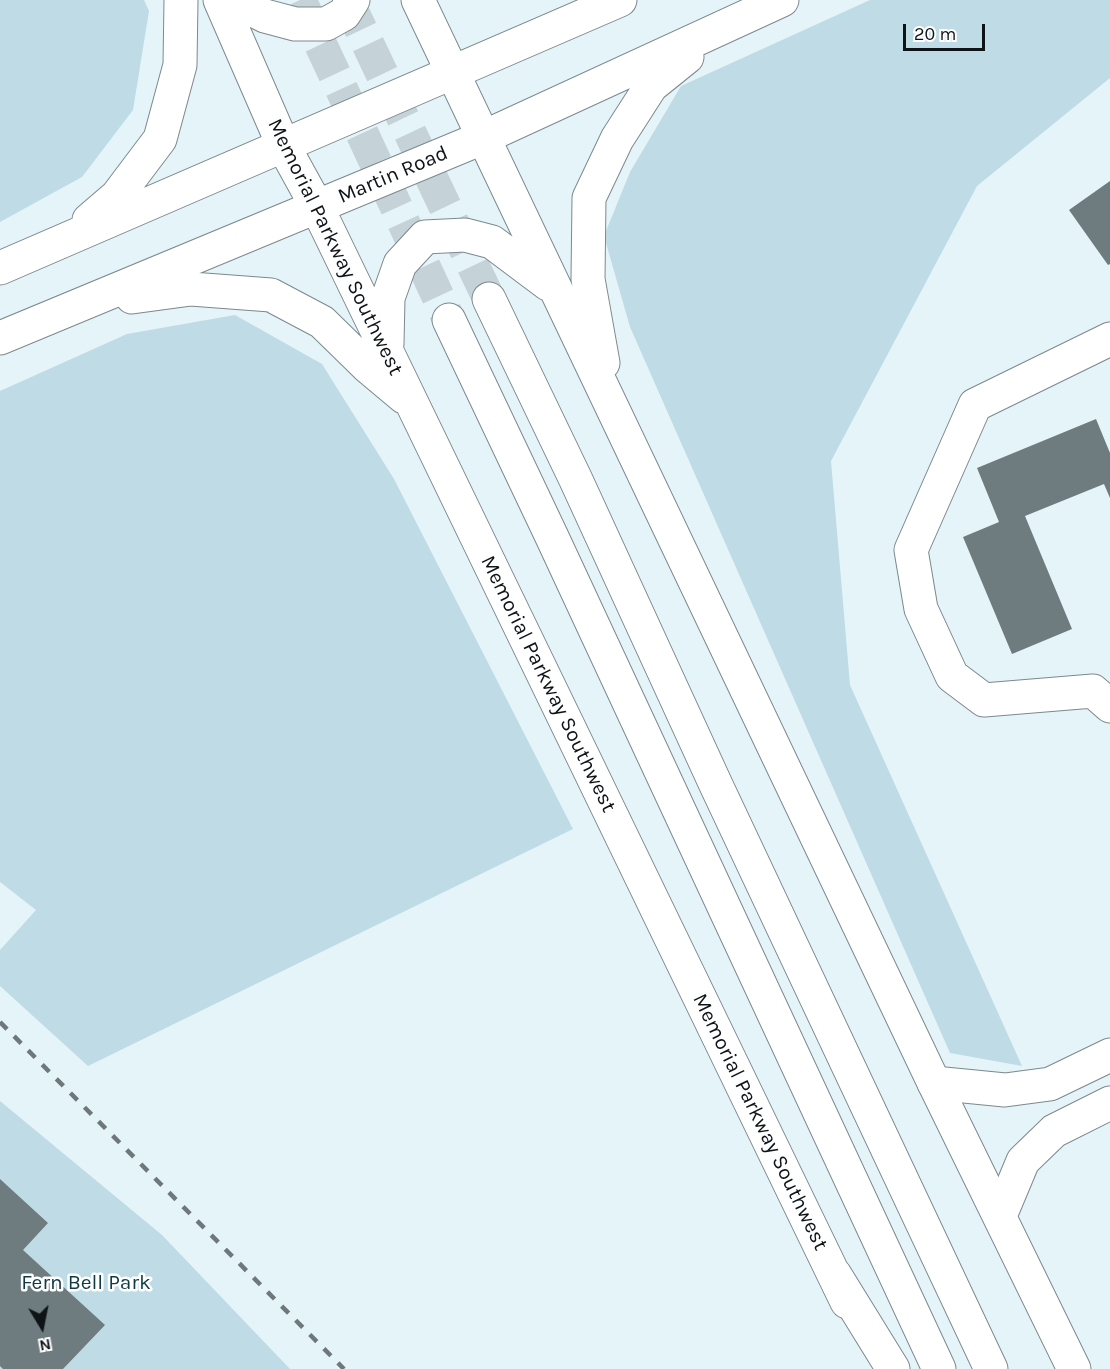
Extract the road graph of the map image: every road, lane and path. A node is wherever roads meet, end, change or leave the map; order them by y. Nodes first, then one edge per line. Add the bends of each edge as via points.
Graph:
1 (181, 0) edge
2 (220, 0) edge
3 (232, 0) edge
4 (353, 0) edge
5 (417, 0) edge
6 (620, 0) edge
7 (782, 0) edge
8 (724, 27) junction
9 (453, 72) junction
10 (482, 138) junction
11 (284, 147) junction
12 (317, 207) junction
13 (70, 237) junction
14 (0, 268) edge
15 (554, 289) junction
16 (489, 299) tunnel mouth
17 (85, 303) junction
18 (449, 320) tunnel mouth
19 (0, 338) edge
20 (1110, 339) edge
21 (387, 353) junction
22 (412, 403) junction
23 (610, 404) junction
24 (1110, 706) edge
25 (1110, 1055) edge
26 (934, 1083) junction
27 (1110, 1103) edge
28 (1000, 1216) junction
29 (835, 1275) junction
30 (876, 1369) edge
31 (893, 1369) edge
32 (939, 1369) edge
33 (991, 1369) edge
34 (1074, 1369) edge

1 - 13 main road via 180,65 160,139 117,196
2 - 11 main road, Memorial Parkway Southwest
3 - 4 main road via 265,16 295,24 326,24 344,14
5 - 9 main road
6 - 9 main road
7 - 8 main road, Martin Road
8 - 10 main road, Martin Road
8 - 23 main road via 651,86 617,139 589,198 588,279
9 - 10 main road
9 - 11 main road
10 - 12 main road, Martin Road
10 - 15 main road
11 - 12 main road, Memorial Parkway Southwest
11 - 13 main road
12 - 17 main road, Martin Road
12 - 21 main road, Memorial Parkway Southwest
13 - 14 main road
15 - 21 main road via 492,242 465,235 424,237 400,264 388,298
15 - 23 main road
16 - 33 main road
17 - 19 main road, Martin Road
17 - 22 main road via 191,289 271,296 322,322
18 - 32 main road
20 - 24 main road via 975,405 911,550 921,609 952,676 984,700 1093,691
21 - 22 main road, Memorial Parkway Southwest
22 - 29 main road, Memorial Parkway Southwest
23 - 26 main road
25 - 26 main road via 1050,1084 1005,1090
26 - 28 main road
27 - 28 main road via 1054,1131 1023,1161
28 - 34 main road
29 - 30 main road, Memorial Parkway Southwest
29 - 31 main road

